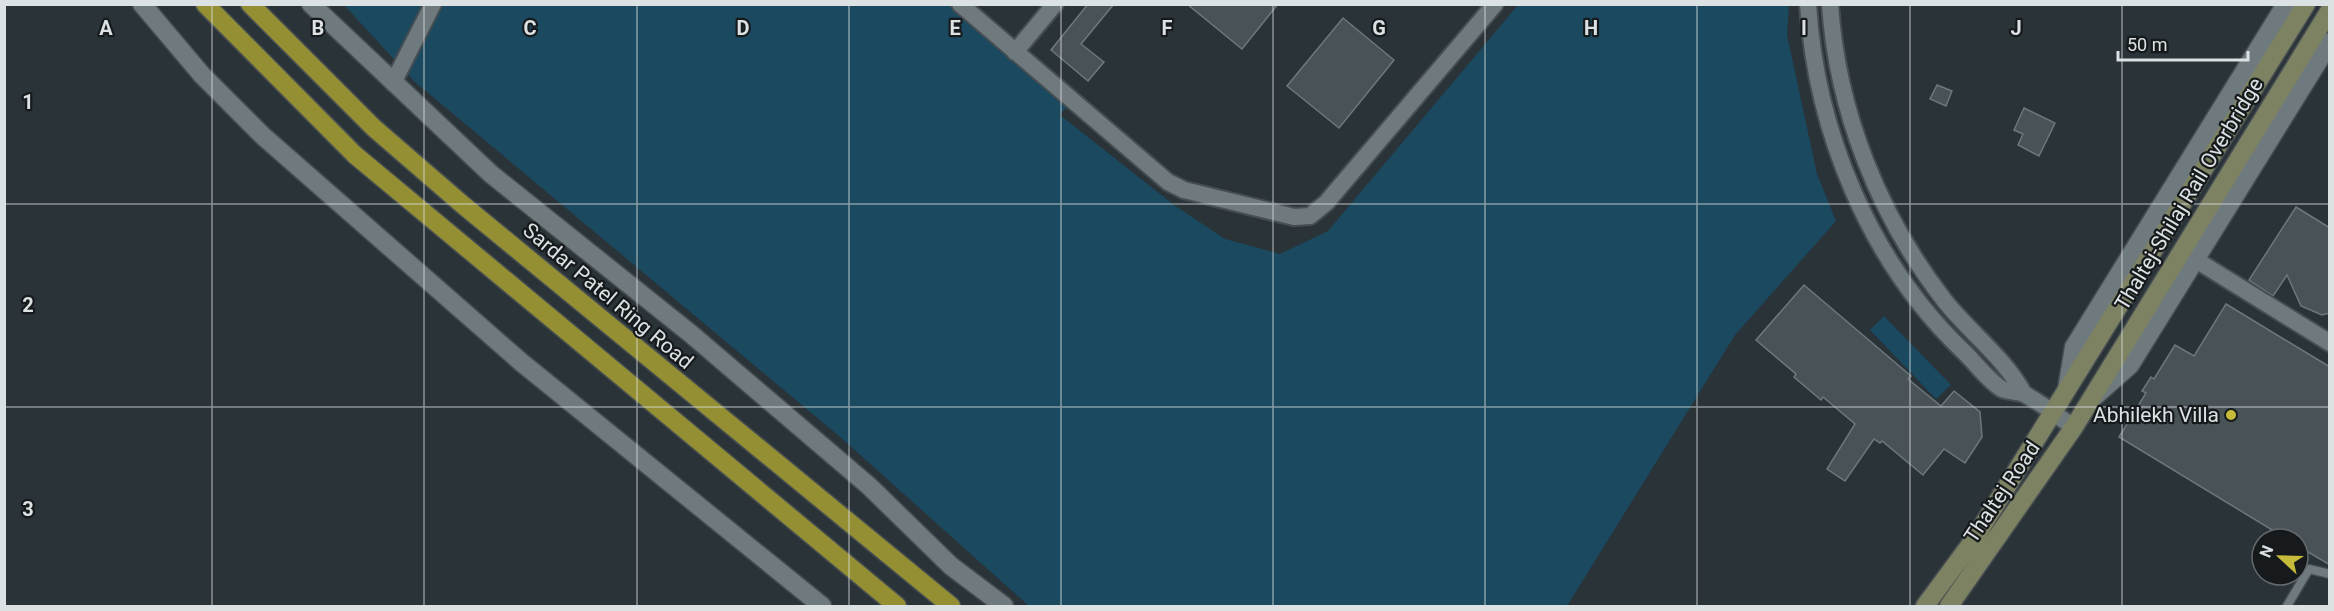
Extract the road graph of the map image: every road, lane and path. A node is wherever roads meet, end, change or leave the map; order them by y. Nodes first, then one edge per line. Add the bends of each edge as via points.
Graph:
1 (142, 4) edge
2 (205, 4) edge
3 (250, 4) edge
4 (311, 4) edge
5 (433, 4) edge
6 (960, 4) edge
7 (1055, 4) edge
8 (1495, 4) edge
9 (1808, 4) edge
10 (1830, 4) edge
11 (2286, 4) edge
12 (2306, 4) edge
13 (2330, 10) edge
14 (2330, 42) edge
15 (1015, 52) junction
16 (393, 83) junction
17 (2196, 260) junction
18 (2330, 342) edge
19 (2067, 389) junction
20 (2024, 394) junction
21 (2089, 402) junction
22 (2051, 413) junction
23 (2074, 427) junction
24 (2330, 574) edge
25 (821, 606) edge
26 (897, 606) edge
27 (951, 606) edge
28 (1004, 606) edge
29 (1924, 606) edge
30 (1949, 606) edge
31 (2287, 606) edge

1 - 25 street via 202,75 280,152 521,362
2 - 26 highway via 355,155
3 - 27 highway, Sardar Patel Ring Road via 374,128 463,205
4 - 16 street, Sardar Patel Ring Road
5 - 16 street
6 - 15 street
7 - 15 street
8 - 15 street via 1326,203 1310,216 1272,213 1184,190 1168,182
9 - 20 street via 1816,74 1852,185 1873,233 1917,303 1939,328 2003,389
10 - 20 street via 1840,76 1868,169 1889,217 1945,301 2014,375
11 - 19 street via 2074,347
12 - 19 main road, Thaltej-Shilaj Rail Overbridge
13 - 21 main road, Thaltej-Shilaj Rail Overbridge
14 - 17 street
16 - 28 street, Sardar Patel Ring Road via 491,174 700,342 869,486 951,566
17 - 18 street
17 - 21 street via 2130,365
19 - 22 main road, Thaltej-Shilaj Rail Overbridge
20 - 22 street
21 - 23 main road, Thaltej Road
22 - 23 street
22 - 29 main road, Thaltej-Shilaj Rail Overbridge via 1973,541
23 - 30 main road, Thaltej Road
24 - 31 lane via 2309,569

